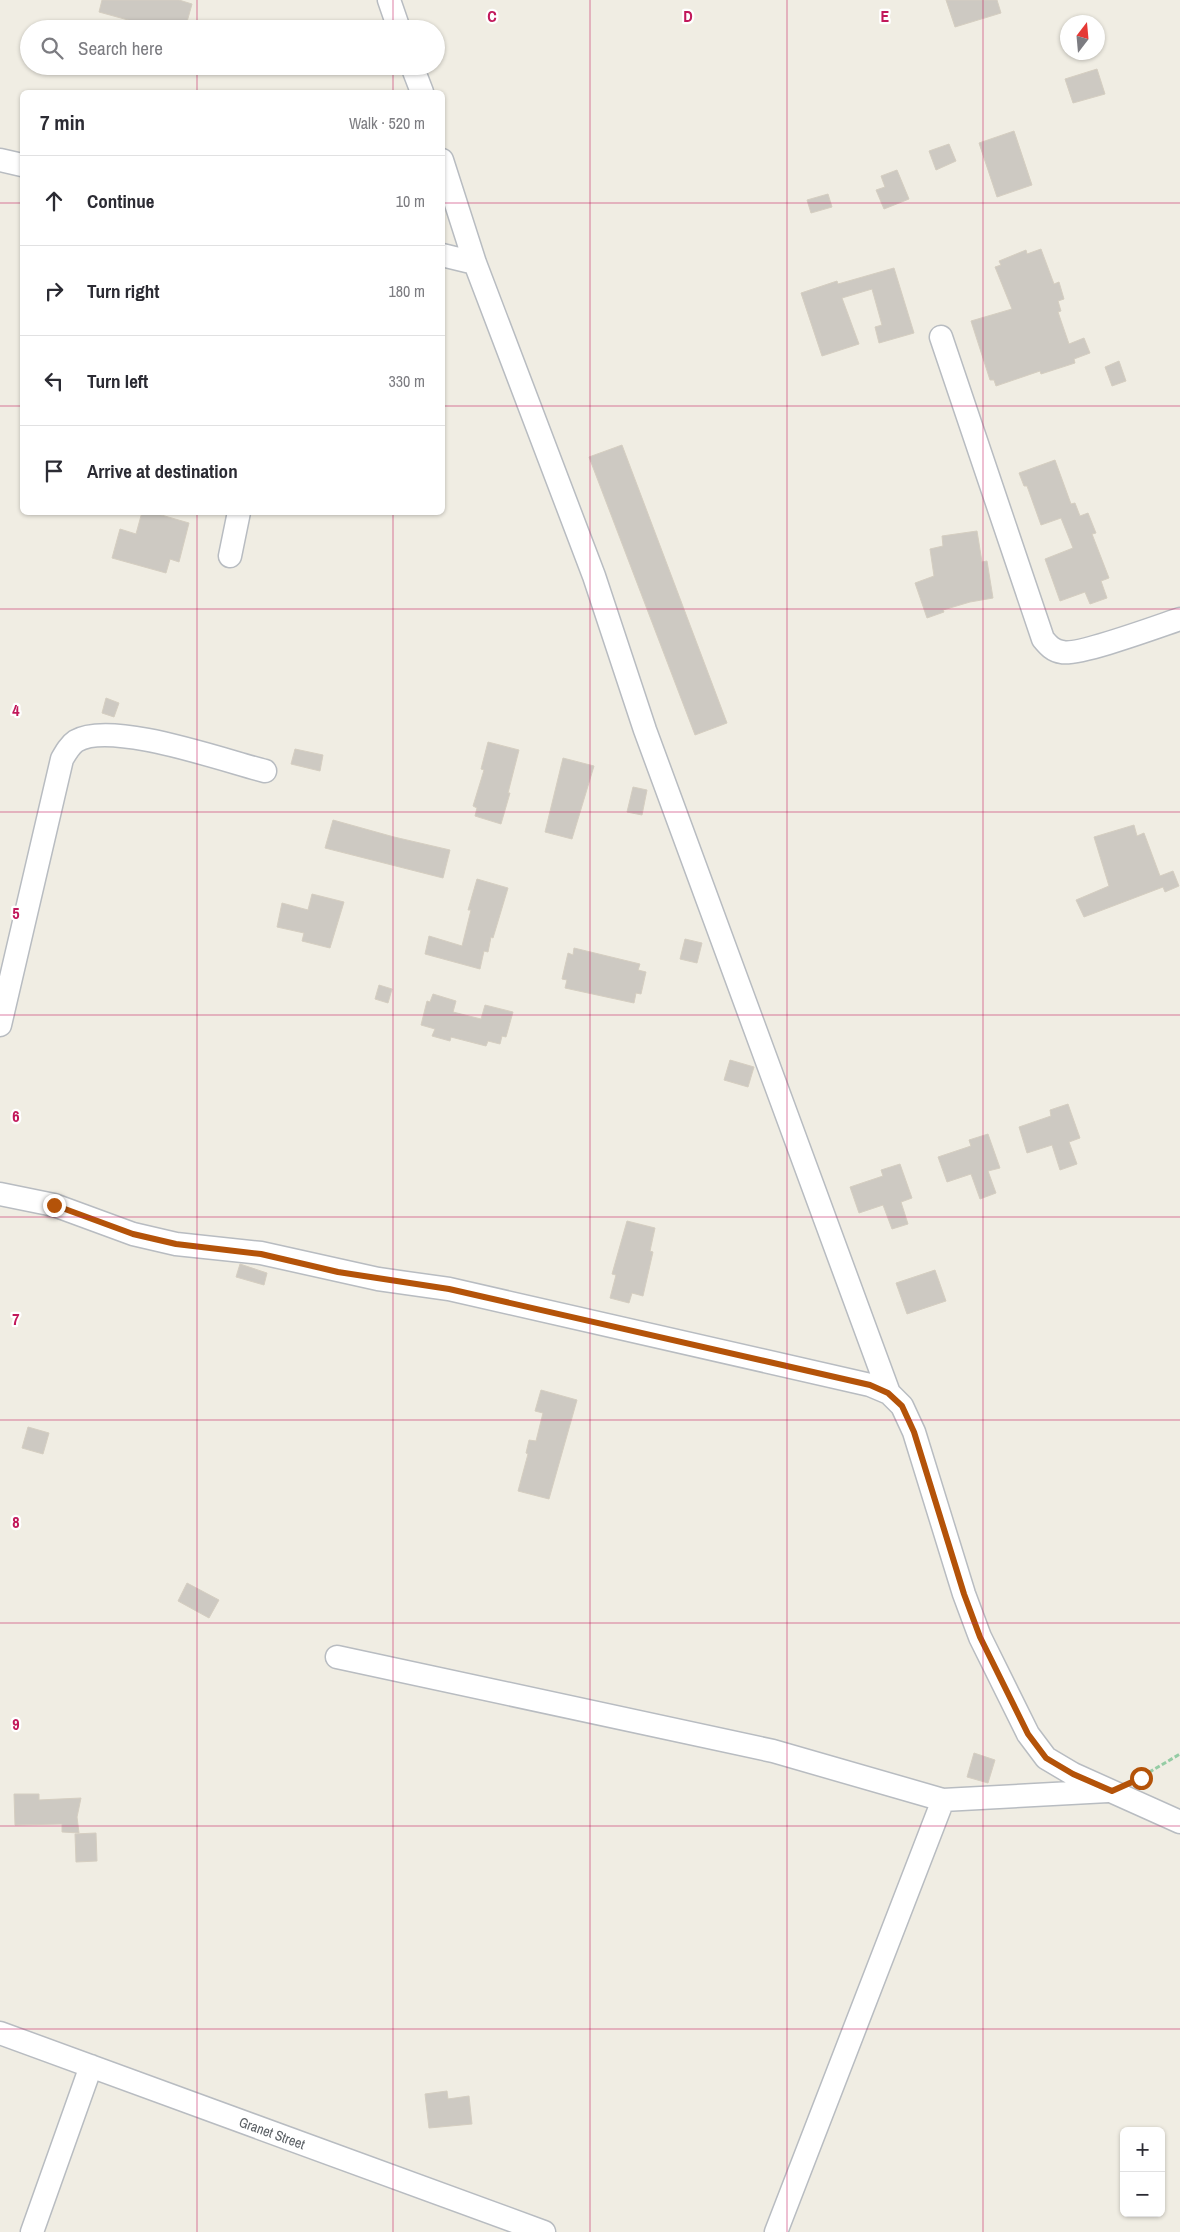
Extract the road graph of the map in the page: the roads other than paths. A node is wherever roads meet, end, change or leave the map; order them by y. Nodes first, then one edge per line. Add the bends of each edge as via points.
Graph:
1 (389, 0) edge
2 (396, 20) edge
3 (415, 75) edge
4 (421, 90) edge
5 (0, 160) edge
6 (20, 165) edge
7 (445, 169) edge
8 (445, 256) edge
9 (475, 263) junction
10 (941, 337) dead end
11 (238, 515) edge
12 (230, 556) dead end
13 (1180, 619) edge
14 (265, 771) dead end
15 (0, 1025) edge
16 (0, 1194) edge
17 (888, 1393) junction
18 (337, 1657) dead end
19 (1112, 1791) junction
20 (943, 1800) junction
21 (1180, 1822) edge
22 (0, 2033) edge
23 (91, 2066) junction
24 (494, 2223) edge
25 (32, 2232) edge
26 (544, 2232) edge
27 (776, 2232) edge

1 - 2 street
3 - 4 street
5 - 6 street
7 - 9 street
8 - 9 street
9 - 17 street via 594,576 652,748
10 - 13 street via 1043,639 1062,653
11 - 12 street
14 - 15 street via 144,738 93,736 71,745 62,759
16 - 17 street via 62,1207 141,1236 176,1244 261,1254 346,1273 449,1289 870,1385
17 - 19 street via 902,1406 914,1432 980,1637 1028,1734 1046,1758
18 - 20 street via 773,1751
19 - 20 street
19 - 21 street
20 - 27 street
22 - 23 street, Granet Street
23 - 24 street, Granet Street
23 - 25 street
24 - 26 street, Granet Street

